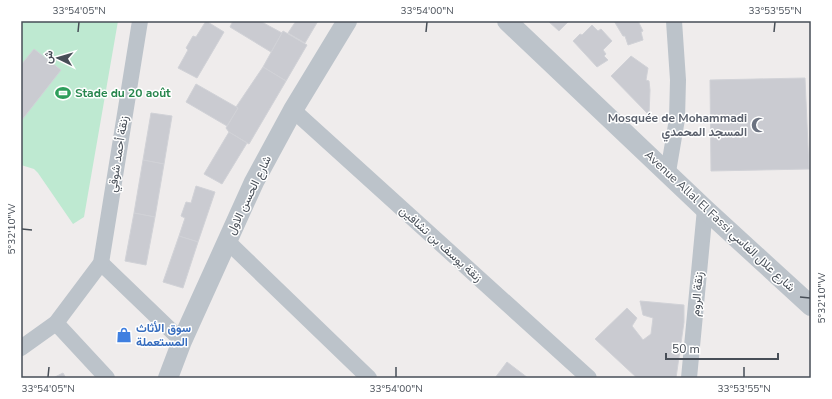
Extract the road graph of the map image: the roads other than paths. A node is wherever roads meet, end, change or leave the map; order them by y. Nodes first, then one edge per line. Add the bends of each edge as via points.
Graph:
1 (140, 21) edge
2 (347, 21) edge
3 (507, 21) edge
4 (674, 21) edge
5 (292, 110) junction
6 (668, 172) junction
7 (705, 209) junction
8 (227, 241) junction
9 (101, 263) junction
10 (811, 306) edge
11 (56, 323) junction
12 (182, 341) junction
13 (21, 348) edge
14 (107, 378) edge
15 (168, 378) edge
16 (369, 378) edge
17 (589, 378) edge
18 (689, 378) edge

1 - 9 street, زنقة أحمد شوقي
2 - 5 street, شارع الحسن الاول
3 - 6 street, Avenue Allal El Fassi شارع علال الفاسي
4 - 6 street via 678,119
5 - 8 street, شارع الحسن الاول via 254,182
5 - 17 street, زنقة يوسف بن تشافين
6 - 7 street, Avenue Allal El Fassi شارع علال الفاسي
7 - 10 street, Avenue Allal El Fassi شارع علال الفاسي
7 - 18 street, زنقة الروم
8 - 12 street, شارع الحسن الاول
8 - 16 street
9 - 11 street
9 - 12 street
11 - 13 street
11 - 14 street
12 - 15 street, شارع الحسن الاول

